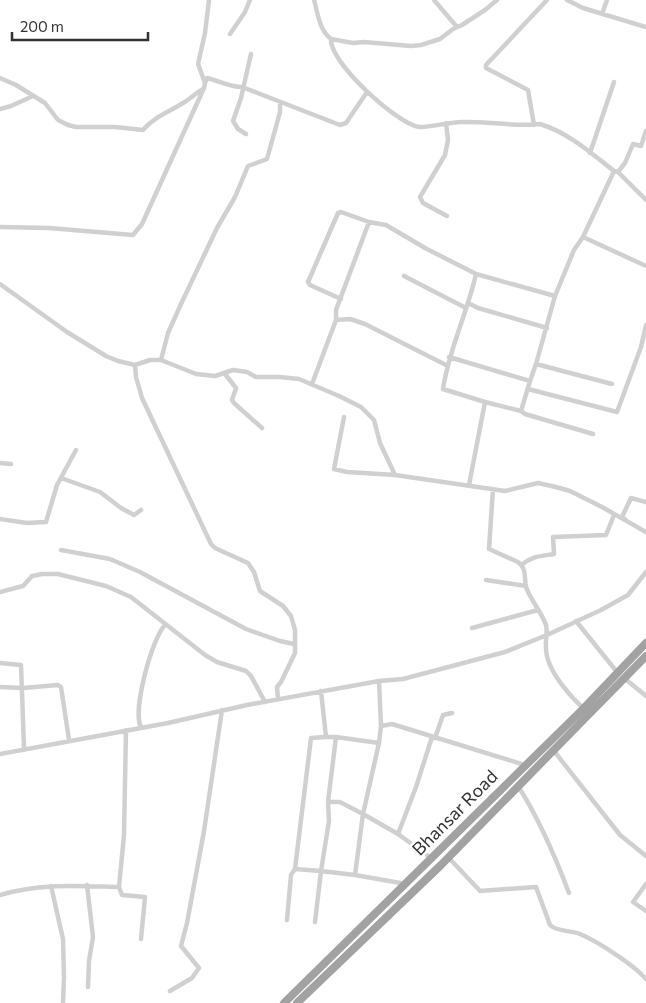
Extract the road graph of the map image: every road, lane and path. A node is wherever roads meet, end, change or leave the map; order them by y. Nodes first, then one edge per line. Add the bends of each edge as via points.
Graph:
1 (209, 0) edge
2 (250, 0) edge
3 (314, 0) edge
4 (434, 0) edge
5 (497, 0) edge
6 (547, 0) edge
7 (567, 0) edge
8 (607, 0) edge
9 (602, 14) junction
10 (457, 27) junction
11 (646, 27) edge
12 (230, 34) dead end
13 (330, 39) junction
14 (251, 54) dead end
15 (0, 78) edge
16 (614, 82) dead end
17 (205, 86) junction
18 (242, 87) junction
19 (367, 92) junction
20 (33, 96) junction
21 (280, 102) junction
22 (0, 109) edge
23 (446, 123) junction
24 (534, 125) junction
25 (646, 131) edge
26 (246, 134) dead end
27 (590, 152) junction
28 (616, 171) junction
29 (646, 200) edge
30 (446, 216) dead end
31 (369, 222) junction
32 (0, 227) edge
33 (583, 237) junction
34 (646, 266) edge
35 (476, 274) junction
36 (404, 276) dead end
37 (0, 284) edge
38 (555, 296) junction
39 (341, 298) junction
40 (467, 306) junction
41 (336, 320) junction
42 (646, 325) edge
43 (547, 328) junction
44 (449, 357) junction
45 (162, 360) junction
46 (536, 364) junction
47 (135, 365) junction
48 (446, 365) junction
49 (225, 374) junction
50 (530, 381) junction
51 (312, 384) junction
52 (612, 384) dead end
53 (528, 389) junction
54 (485, 402) junction
55 (521, 411) junction
56 (344, 417) dead end
57 (262, 428) dead end
58 (593, 434) dead end
59 (76, 450) dead end
60 (0, 464) edge
61 (11, 464) dead end
62 (395, 475) junction
63 (61, 478) junction
64 (469, 485) junction
65 (494, 489) junction
66 (646, 502) edge
67 (141, 510) dead end
68 (614, 515) junction
69 (0, 519) edge
70 (632, 524) junction
71 (646, 532) edge
72 (61, 550) dead end
73 (522, 565) junction
74 (646, 572) edge
75 (486, 580) dead end
76 (526, 586) junction
77 (0, 592) edge
78 (538, 610) junction
79 (576, 621) junction
80 (165, 625) junction
81 (472, 628) dead end
82 (547, 635) junction
83 (646, 643) edge
84 (294, 644) junction
85 (646, 656) edge
86 (0, 663) edge
87 (617, 672) junction
88 (624, 678) junction
89 (378, 681) junction
90 (0, 687) edge
91 (23, 688) junction
92 (321, 692) junction
93 (646, 696) edge
94 (278, 699) junction
95 (265, 702) junction
96 (583, 709) junction
97 (222, 710) junction
98 (452, 713) dead end
99 (590, 714) junction
100 (381, 726) junction
101 (140, 727) junction
102 (126, 730) junction
103 (326, 737) junction
104 (336, 737) junction
105 (434, 738) junction
106 (69, 740) junction
107 (380, 742) junction
108 (24, 748) junction
109 (554, 751) junction
110 (0, 754) edge
111 (525, 765) junction
112 (518, 786) junction
113 (328, 802) junction
114 (363, 814) junction
115 (398, 834) junction
116 (646, 856) edge
117 (448, 857) junction
118 (431, 858) junction
119 (295, 870) junction
120 (321, 871) junction
121 (355, 875) junction
122 (406, 884) junction
123 (646, 884) edge
124 (52, 886) junction
125 (87, 886) junction
126 (119, 887) junction
127 (569, 893) dead end
128 (0, 895) edge
129 (646, 911) edge
130 (287, 920) dead end
131 (315, 922) dead end
132 (141, 939) dead end
133 (646, 979) edge
134 (88, 987) dead end
135 (170, 991) dead end
136 (63, 1003) edge
137 (284, 1003) edge
138 (297, 1003) edge

1 - 17 street via 198,64
2 - 12 street
3 - 13 street via 318,18
4 - 10 street
5 - 10 street
6 - 24 street via 486,65 486,68 528,90
7 - 9 street
8 - 9 street
9 - 11 street
10 - 13 street via 431,43 411,46
13 - 19 street via 330,46 343,65
14 - 18 street
15 - 20 street
16 - 27 street
17 - 18 street via 207,78 227,86
17 - 20 street via 184,103 151,120 142,130 68,125 58,120 44,103
17 - 32 street via 142,224 133,235
18 - 21 street
18 - 26 street via 232,121
19 - 21 street via 346,123 340,126
19 - 23 street via 408,123 420,127
20 - 22 street
21 - 45 street via 267,159 248,166 168,333
23 - 24 street
23 - 30 street via 448,140 445,155 420,197 423,203
24 - 27 street via 551,128
25 - 28 street via 641,146 634,144 625,163
27 - 28 street
28 - 29 street
28 - 33 street
31 - 35 street via 386,225
31 - 39 street
31 - 39 street via 338,213 309,278 310,285
33 - 34 street
33 - 38 street via 574,250
35 - 38 street
35 - 40 street
36 - 40 street
37 - 47 street via 98,351
38 - 43 street
39 - 41 street
40 - 43 street
40 - 44 street
41 - 48 street via 350,319 365,324
41 - 51 street
42 - 53 street via 616,412
43 - 46 street
44 - 48 street
44 - 50 street
45 - 47 street
45 - 49 street via 196,374
46 - 50 street
46 - 52 street
47 - 84 street via 142,398 211,544 248,563 260,591 283,606 291,616
48 - 54 street via 442,389
49 - 51 street via 233,370 247,372 256,378 280,376
49 - 57 street via 236,388 234,403
50 - 53 street
51 - 62 street via 361,407 374,420 380,443
53 - 55 street
54 - 55 street
54 - 64 street
55 - 58 street
56 - 62 street via 334,469
59 - 63 street
60 - 61 street
62 - 64 street
63 - 67 street via 100,492 134,515
63 - 69 street via 46,522
64 - 65 street
65 - 68 street via 505,491 538,483 570,491
65 - 73 street via 489,549
66 - 70 street via 631,498 622,517
68 - 70 street
68 - 73 street via 606,535 553,537 554,554 539,556
70 - 71 street
72 - 84 street via 110,559 246,629
73 - 76 street
74 - 79 street via 628,594
75 - 76 street
76 - 78 street
77 - 80 street via 23,586 32,576 58,574 106,586 131,597
78 - 81 street
78 - 82 street
79 - 82 street
79 - 87 street
80 - 95 street via 217,662 246,671
80 - 101 street via 160,630 147,667 138,710
82 - 89 street via 505,652 428,673
82 - 96 street via 548,662
83 - 87 highway, Bhansar Road
84 - 94 street via 295,653 277,687
85 - 88 highway, Bhansar Road
86 - 91 street via 21,665
87 - 96 highway, Bhansar Road
88 - 93 street
88 - 99 highway, Bhansar Road
89 - 92 street
89 - 100 street
90 - 91 street
91 - 106 street via 61,687
91 - 108 street
92 - 94 street
92 - 103 street
94 - 95 street
95 - 97 street
96 - 99 street
96 - 111 highway, Bhansar Road
97 - 101 street via 168,724
97 - 135 street via 204,831 181,946 199,968 192,978
98 - 105 street via 444,715
99 - 109 highway, Bhansar Road
100 - 105 street via 392,724
100 - 107 street
101 - 102 street
102 - 106 street
102 - 126 street via 124,835
103 - 104 street
103 - 119 street via 311,738
104 - 107 street
104 - 113 street
105 - 111 street
105 - 115 street
106 - 108 street
107 - 114 street
108 - 110 street
109 - 112 highway, Bhansar Road
109 - 116 street via 620,835
111 - 118 highway, Bhansar Road
112 - 117 highway, Bhansar Road
112 - 127 street via 550,843
113 - 114 street via 340,802
113 - 120 street via 329,820
114 - 115 street
114 - 121 street
115 - 118 street
117 - 133 street via 480,891 536,887 554,929 579,934 633,966
117 - 138 highway, Bhansar Road
118 - 122 highway, Bhansar Road
119 - 120 street
119 - 130 street via 291,875
120 - 121 street
120 - 131 street
121 - 122 street
122 - 137 highway, Bhansar Road
123 - 129 street via 633,902
124 - 125 street
124 - 128 street
124 - 136 street via 63,939
125 - 126 street
125 - 134 street via 93,937
126 - 132 street via 122,895 145,897

